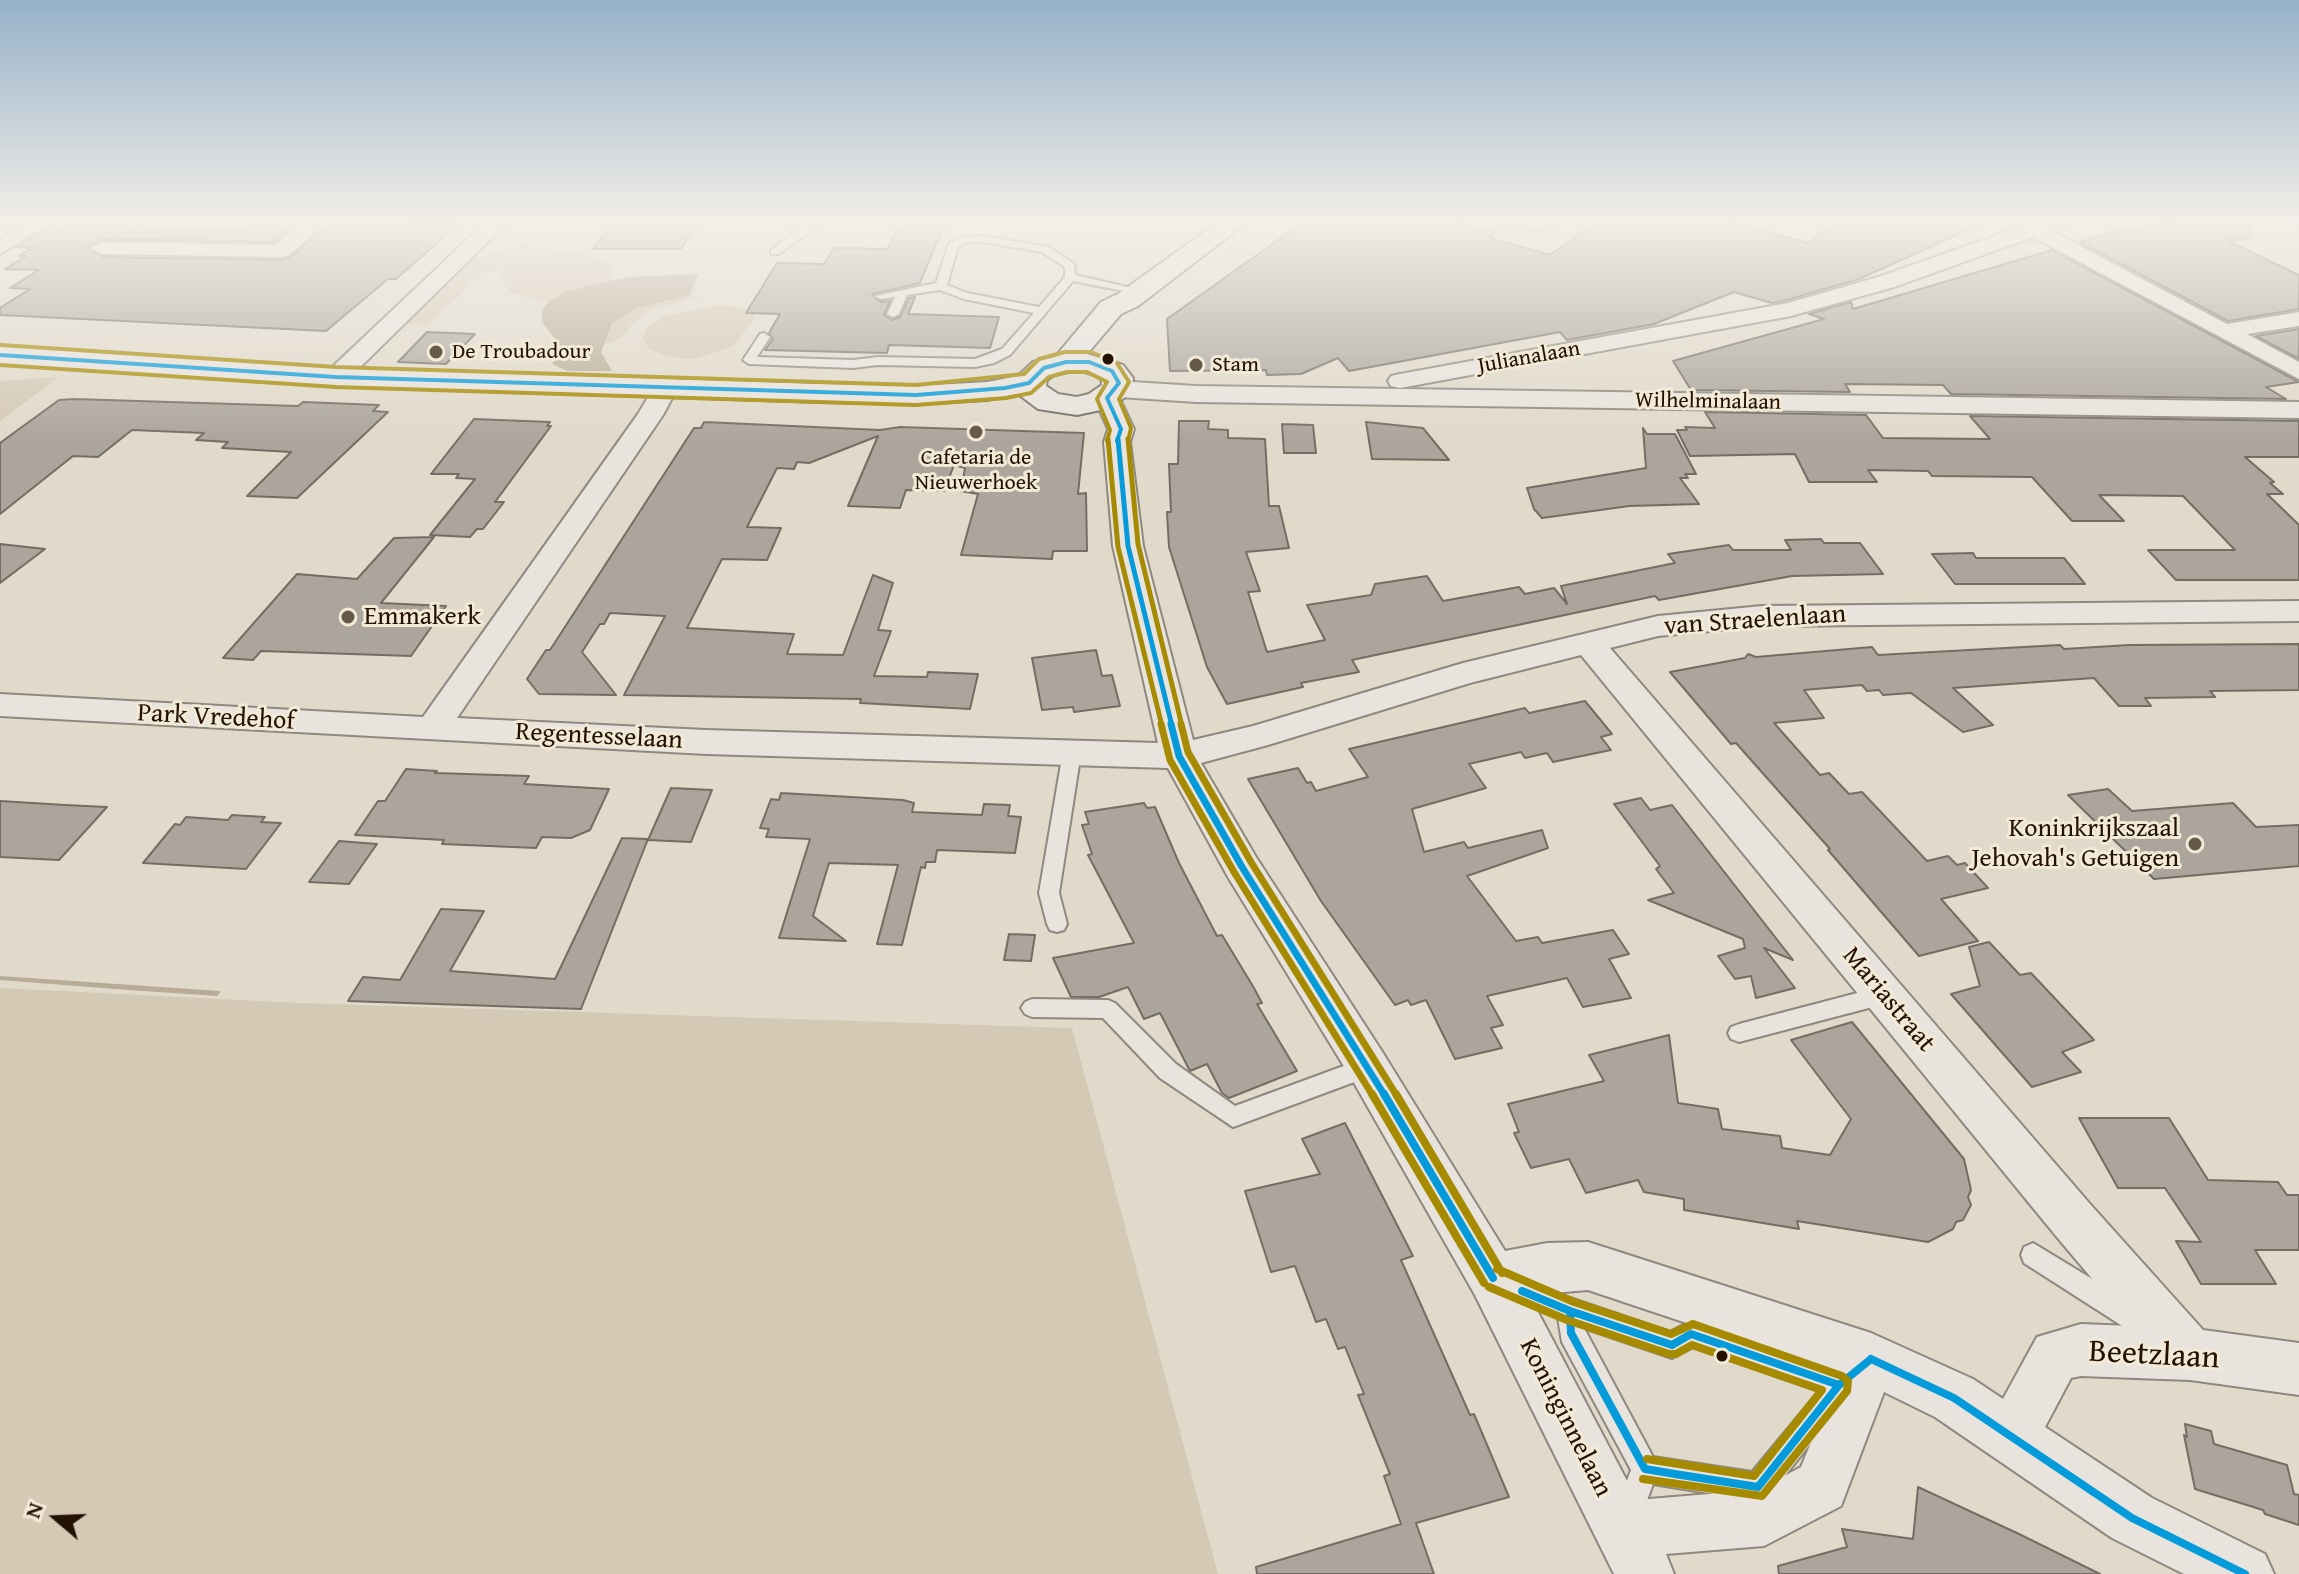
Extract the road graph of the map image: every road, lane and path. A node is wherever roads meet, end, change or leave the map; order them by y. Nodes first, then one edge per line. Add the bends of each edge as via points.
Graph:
1 (423, 293) edge
2 (895, 293) edge
3 (902, 293) edge
4 (958, 293) edge
5 (1056, 293) edge
6 (1125, 293) edge
7 (1137, 293) edge
8 (1846, 293) edge
9 (2154, 293) edge
10 (881, 296) dead end
11 (1134, 296) junction
12 (1042, 311) junction
13 (893, 314) dead end
14 (2299, 319) edge
15 (2225, 331) junction
16 (764, 337) dead end
17 (0, 355) edge
18 (46, 360) junction
19 (0, 362) edge
20 (1066, 362) junction
21 (2299, 372) edge
22 (336, 377) junction
23 (666, 387) junction
24 (1100, 389) junction
25 (1034, 390) junction
26 (1316, 396) junction
27 (2299, 410) edge
28 (2299, 611) edge
29 (1588, 643) junction
30 (0, 705) edge
31 (432, 729) junction
32 (1072, 752) junction
33 (1179, 756) junction
34 (1057, 924) dead end
35 (1884, 995) junction
36 (1032, 1008) dead end
37 (1739, 1033) dead end
38 (1368, 1067) junction
39 (2033, 1255) dead end
40 (1493, 1278) junction
41 (1570, 1311) junction
42 (2190, 1354) junction
43 (2299, 1369) edge
44 (1855, 1372) junction
45 (2011, 1438) junction
46 (1645, 1469) junction
47 (1634, 1552) edge
48 (2245, 1574) edge

1 - 22 street
2 - 10 lane
3 - 13 lane
4 - 12 lane
5 - 12 lane
6 - 11 lane
7 - 11 main road
8 - 26 street, Julianalaan via 1791,309
9 - 15 street
11 - 20 main road via 1111,308
11 - 24 main road via 1111,328
12 - 16 lane via 1006,352 975,363 749,360
14 - 15 street
15 - 21 street
17 - 18 main road
18 - 19 main road
18 - 22 main road
20 - 24 main road
20 - 25 main road via 1037,372
22 - 23 main road
23 - 25 main road via 916,395 972,402
23 - 31 street
24 - 25 main road via 1057,405
24 - 26 street, Wilhelminalaan
24 - 33 street, Koninginnelaan via 1096,416 1117,442 1128,546
26 - 27 street, Wilhelminalaan
28 - 29 street, van Straelenlaan via 1762,616 1658,626
29 - 33 street, van Straelenlaan
29 - 35 street, Mariastraat
30 - 31 street, Park Vredehof
31 - 32 street, Regentesselaan
32 - 33 street, Regentesselaan
32 - 34 lane via 1049,893
33 - 38 street, Koninginnelaan
35 - 37 lane
35 - 42 street, Mariastraat
36 - 38 lane via 1108,1009 1168,1071 1233,1117
38 - 40 street, Koninginnelaan
39 - 42 lane
40 - 41 lane
40 - 44 street via 1547,1267 1588,1266
40 - 47 street, Koninginnelaan
41 - 44 lane via 1672,1345 1691,1334
41 - 46 lane via 1571,1333
42 - 43 street, Beetzlaan
42 - 45 street, Beetzlaan via 2081,1350 2055,1355
44 - 45 street via 1954,1398
44 - 46 lane via 1758,1487
44 - 47 street via 1821,1486 1764,1518
45 - 48 street via 2132,1518
46 - 47 lane

